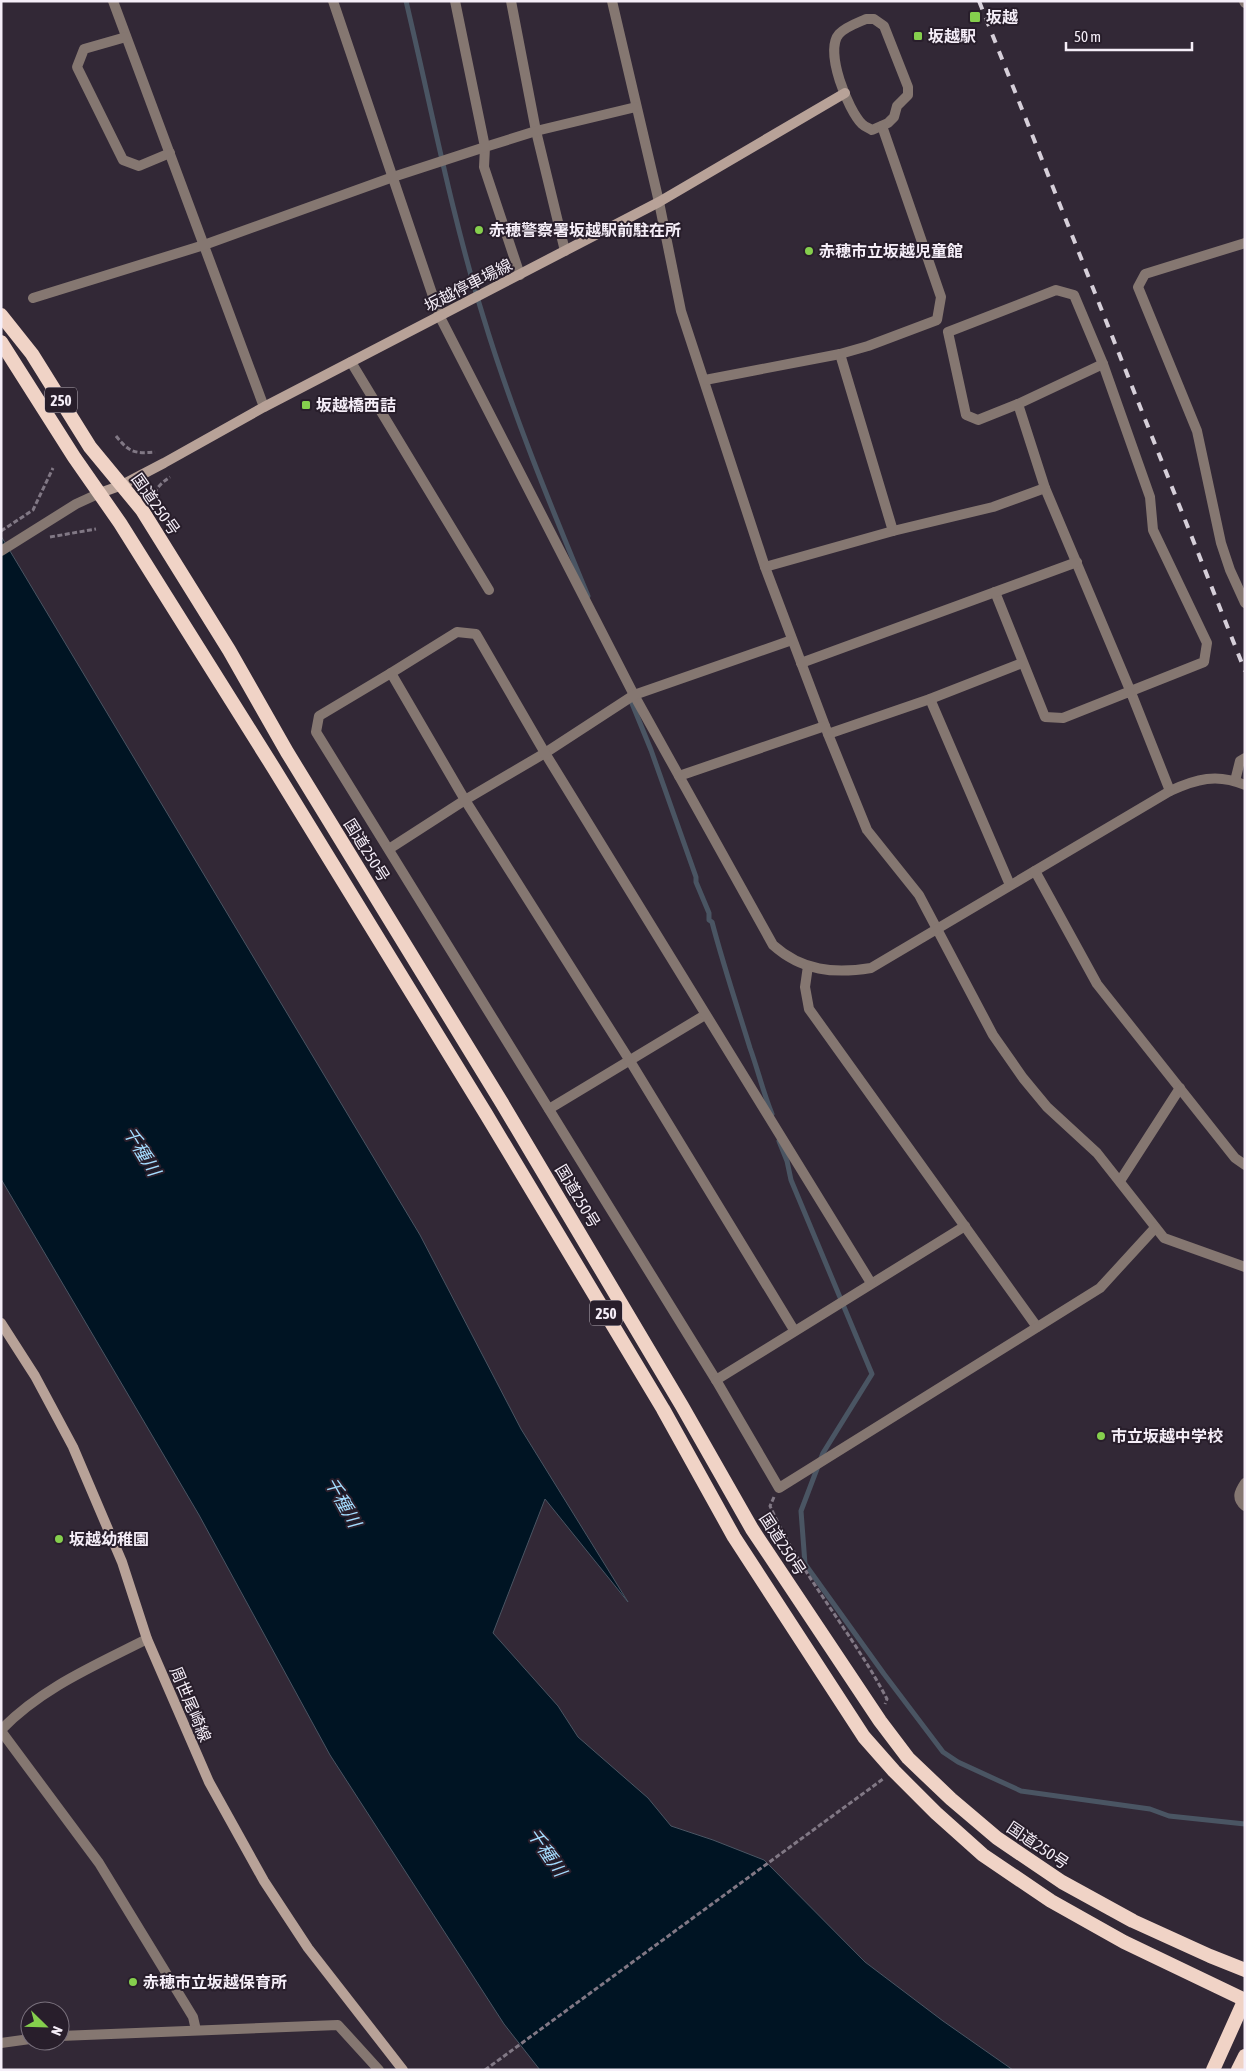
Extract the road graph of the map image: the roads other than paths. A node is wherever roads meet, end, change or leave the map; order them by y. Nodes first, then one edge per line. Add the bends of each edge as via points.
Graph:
1 (113, 1) edge
2 (333, 1) edge
3 (455, 1) edge
4 (512, 1) edge
5 (612, 1) edge
6 (126, 36) junction
7 (845, 92) junction
8 (636, 107) junction
9 (882, 126) junction
10 (536, 132) junction
11 (485, 147) junction
12 (170, 153) junction
13 (393, 177) junction
14 (659, 202) junction
15 (1245, 243) edge
16 (204, 245) junction
17 (565, 251) junction
18 (520, 275) junction
19 (34, 298) dead end
20 (1, 315) edge
21 (440, 317) junction
22 (937, 320) junction
23 (948, 332) junction
24 (1, 342) edge
25 (840, 354) junction
26 (351, 362) junction
27 (1103, 364) junction
28 (705, 380) junction
29 (1018, 404) junction
30 (264, 407) junction
31 (122, 485) junction
32 (1045, 488) junction
33 (100, 493) junction
34 (893, 531) junction
35 (1, 551) edge
36 (1077, 562) junction
37 (765, 567) junction
38 (489, 590) dead end
39 (995, 592) junction
40 (1245, 603) edge
41 (792, 640) junction
42 (801, 663) junction
43 (1022, 663) junction
44 (391, 673) junction
45 (1130, 690) junction
46 (634, 695) junction
47 (930, 699) junction
48 (827, 730) junction
49 (545, 753) junction
50 (1245, 758) edge
51 (679, 776) junction
52 (1240, 783) edge
53 (1170, 791) junction
54 (464, 800) junction
55 (389, 849) junction
56 (1036, 871) junction
57 (1010, 885) junction
58 (936, 929) junction
59 (808, 966) junction
60 (705, 1014) junction
61 (630, 1061) junction
62 (1180, 1088) junction
63 (549, 1109) junction
64 (1245, 1151) edge
65 (1235, 1158) junction
66 (1245, 1165) edge
67 (1120, 1181) junction
68 (965, 1226) junction
69 (1155, 1228) junction
70 (1245, 1267) edge
71 (871, 1283) junction
72 (1, 1323) edge
73 (1037, 1327) junction
74 (794, 1330) junction
75 (716, 1380) junction
76 (1245, 1483) edge
77 (1245, 1506) edge
78 (147, 1639) junction
79 (1, 1731) edge
80 (1245, 1970) edge
81 (1244, 1999) edge
82 (196, 2030) junction
83 (70, 2036) edge
84 (20, 2040) edge
85 (1, 2043) edge
86 (1245, 2056) edge
87 (379, 2070) edge
88 (403, 2070) edge
89 (1213, 2070) edge
90 (1238, 2070) edge

1 - 6 street
2 - 13 street
3 - 11 street
4 - 10 street
5 - 8 street
6 - 12 street
6 - 12 street via 84,50 77,67 123,160 138,166
7 - 9 street via 863,126 872,130
7 - 9 street via 833,58 834,42 853,24 874,19 884,26 908,87 908,95 896,106 894,117
7 - 14 main road, 坂越停車場線
8 - 10 street
8 - 14 street
9 - 22 street via 941,297
10 - 11 street
10 - 17 street
11 - 13 street
11 - 18 street via 484,167
12 - 16 street
13 - 16 street
13 - 21 street
14 - 17 main road, 坂越停車場線
14 - 28 street via 681,311
15 - 40 street via 1145,274 1138,286 1197,432 1221,543
16 - 19 street
16 - 30 street
17 - 18 main road, 坂越停車場線
18 - 21 main road, 坂越停車場線
20 - 31 highway, 国道250号 / 250 via 32,354 90,447
21 - 26 main road, 坂越停車場線
21 - 46 street
22 - 23 street
22 - 25 street
23 - 27 street via 1056,290 1074,295
23 - 29 street via 966,415 978,420
24 - 33 highway, 250
25 - 28 street
25 - 34 street
26 - 30 main road, 坂越停車場線
26 - 38 street
27 - 29 street
27 - 45 street via 1150,497 1153,530 1207,643 1204,662
28 - 37 street
29 - 32 street
30 - 31 main road, 坂越停車場線
31 - 33 main road, 坂越停車場線
31 - 80 highway, 国道250号 / 250 via 142,510 229,650 287,752 502,1103 752,1529 880,1721 908,1758 997,1838 1062,1882 1133,1921
32 - 34 street via 993,507
32 - 36 street
33 - 35 street via 76,504
33 - 81 highway, 250 via 486,1114 663,1409 734,1537 864,1737 936,1813 983,1855 1059,1906 1124,1942
34 - 37 street
36 - 39 street
36 - 45 street
37 - 41 street
39 - 42 street
39 - 43 street
41 - 42 street
41 - 46 street
42 - 48 street
43 - 45 street via 1045,717 1063,718
43 - 47 street
44 - 49 street via 457,632 476,634
44 - 54 street
44 - 55 street via 319,716 316,732
45 - 53 street
46 - 49 street
46 - 51 street
47 - 48 street
47 - 57 street
48 - 51 street
48 - 58 street via 867,830 919,895
49 - 54 street
49 - 60 street
50 - 52 street via 1240,761
51 - 59 street via 774,945 787,957
52 - 53 street via 1217,778 1193,781
53 - 56 street
54 - 55 street
54 - 61 street
55 - 63 street
56 - 57 street
56 - 62 street via 1097,984
57 - 58 street
58 - 59 street via 871,968 846,972
58 - 67 street via 993,1035 1023,1078
59 - 68 street via 805,987 809,1009
60 - 61 street
60 - 71 street
61 - 63 street
61 - 74 street
62 - 65 street
62 - 67 street
63 - 75 street
64 - 65 street
65 - 66 street
67 - 69 street
68 - 71 street
68 - 73 street
69 - 70 street via 1164,1238
69 - 73 street via 1100,1288
71 - 74 street
72 - 78 main road, 周世尾崎線 via 35,1376 73,1447 122,1562
73 - 75 street via 779,1488
74 - 75 street
76 - 77 street via 1239,1493
78 - 79 street via 60,1684 25,1708
78 - 88 main road, 周世尾崎線 via 208,1782 264,1882 308,1948
79 - 82 street via 99,1863 193,2017
81 - 89 highway, 250
82 - 83 street
82 - 87 street via 338,2025
84 - 85 street
86 - 90 highway

